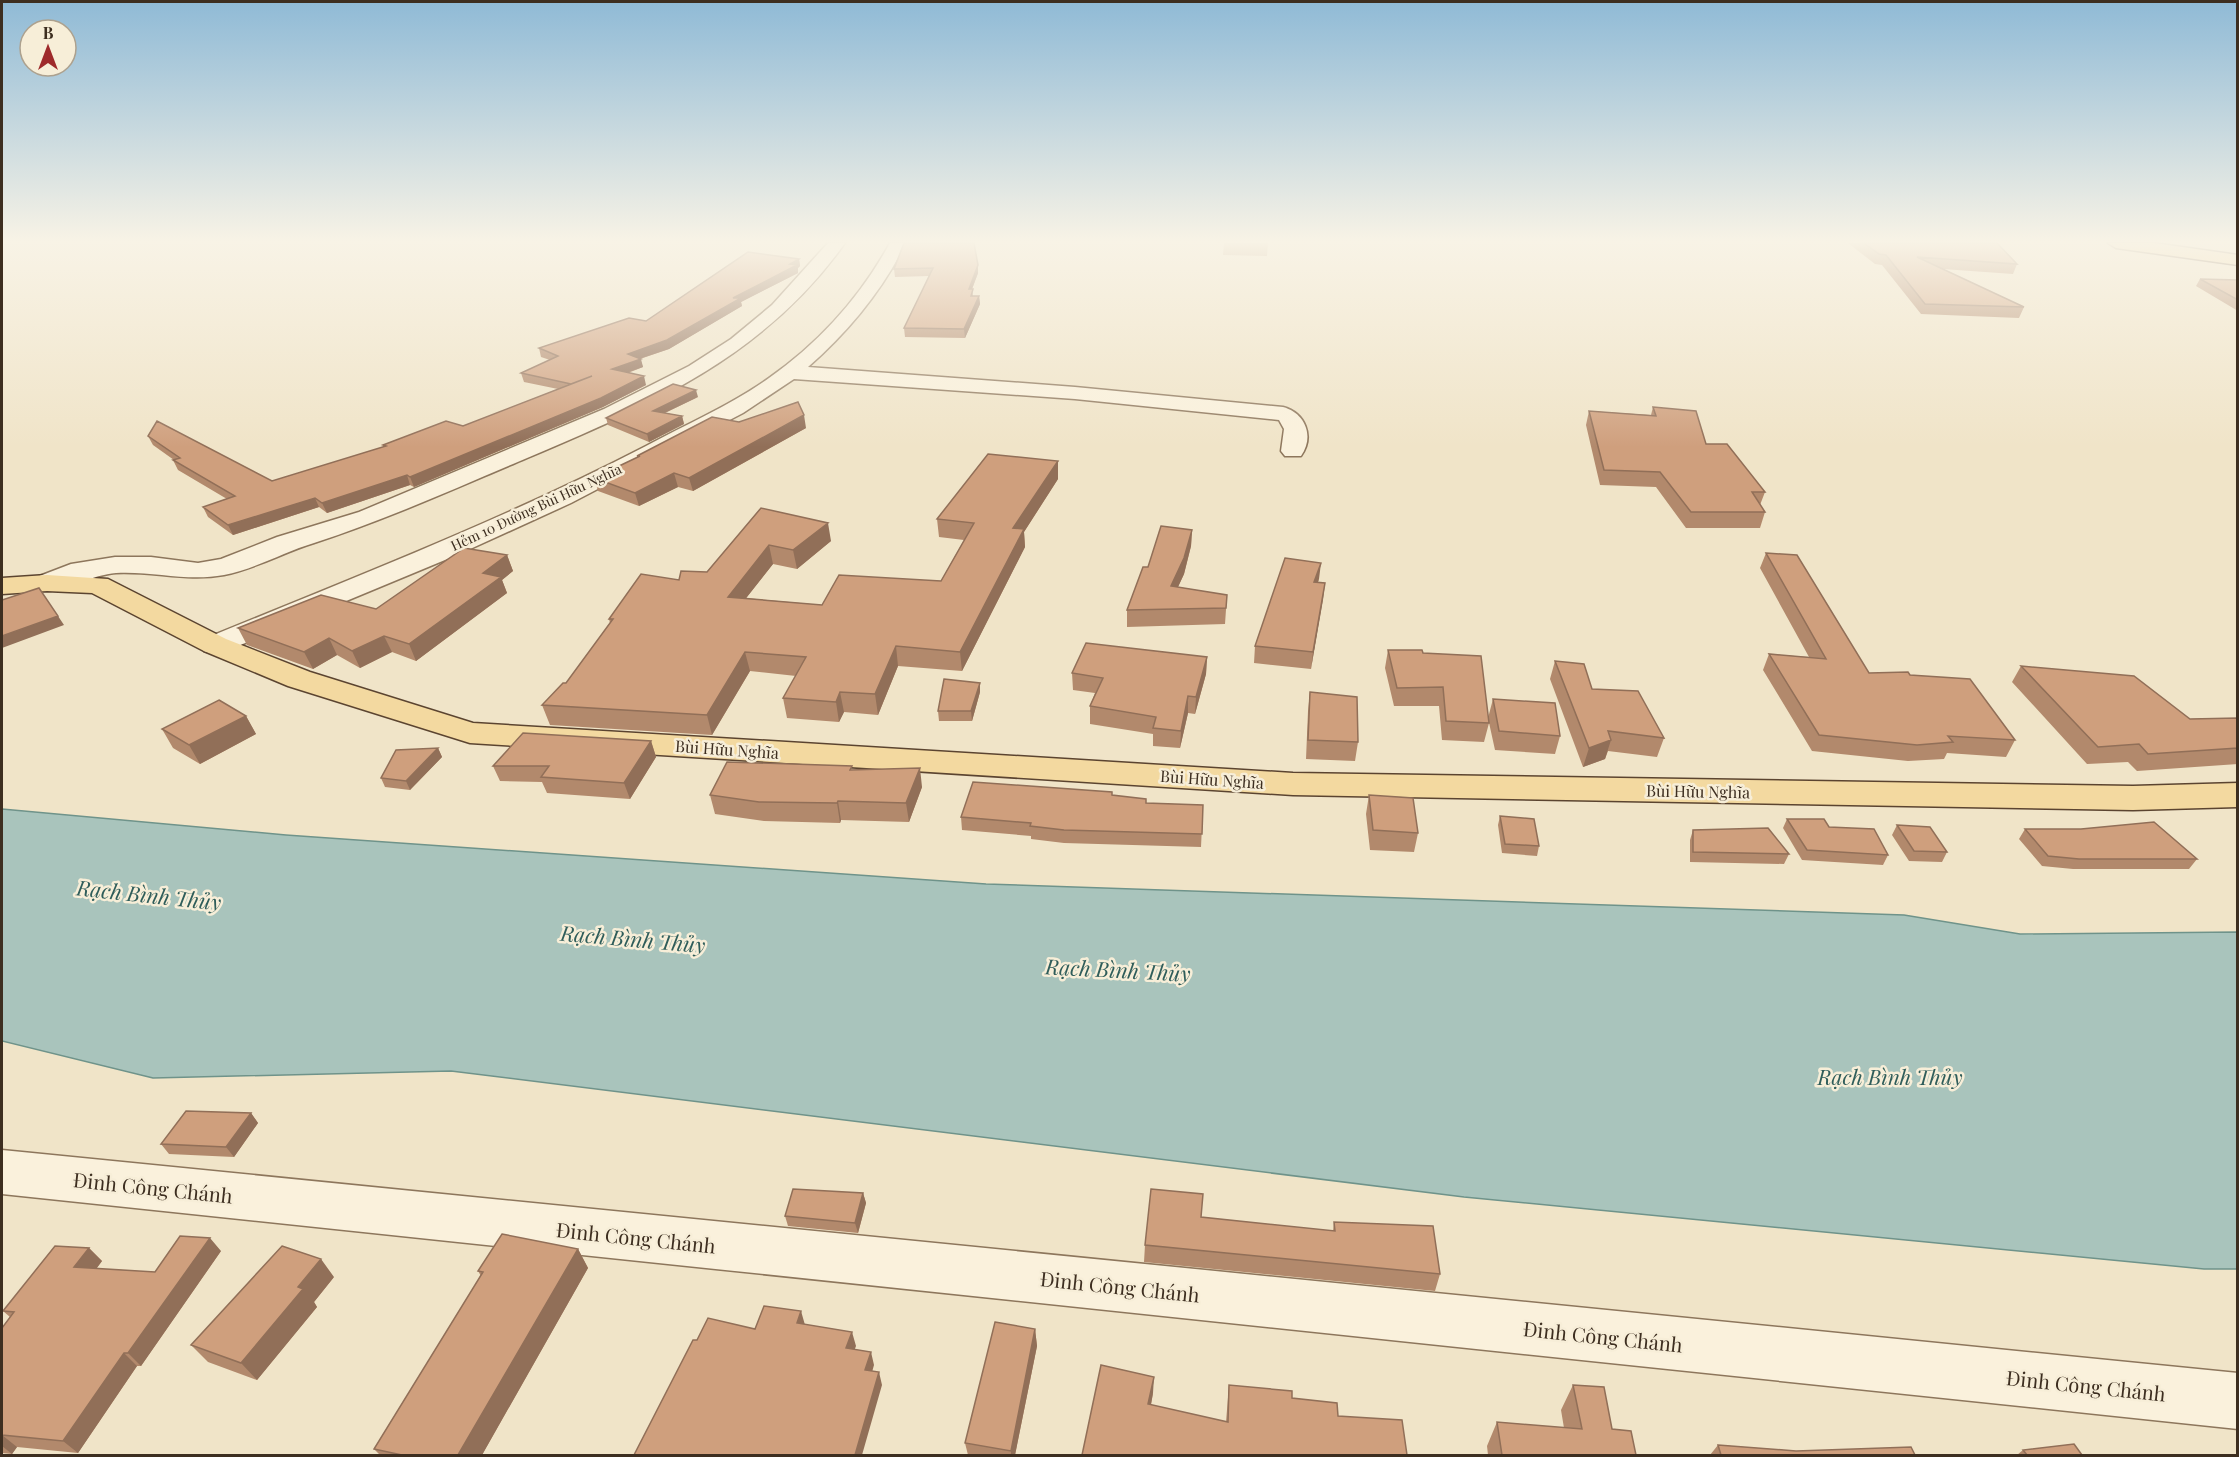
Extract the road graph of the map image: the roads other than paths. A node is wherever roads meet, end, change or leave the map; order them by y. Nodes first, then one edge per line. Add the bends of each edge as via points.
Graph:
1 (777, 311) edge
2 (854, 311) edge
3 (790, 372) junction
4 (1293, 451) dead end
5 (47, 583) junction
6 (2, 586) edge
7 (210, 643) junction
8 (2238, 795) edge
9 (2, 1172) edge
10 (2238, 1401) edge

1 - 5 street via 711,362 612,414 368,517 227,566 198,571 115,565 81,570
2 - 3 street, Hẻm 10 Đường Bùi Hữu Nghĩa
3 - 4 street via 1075,393 1283,414 1296,423
3 - 7 street, Hẻm 10 Đường Bùi Hữu Nghĩa via 573,493
5 - 6 main road
5 - 7 main road, Bùi Hữu Nghĩa via 98,585
7 - 8 main road, Bùi Hữu Nghĩa via 299,679 470,733 1293,784 2133,798
9 - 10 street, Đinh Công Chánh

